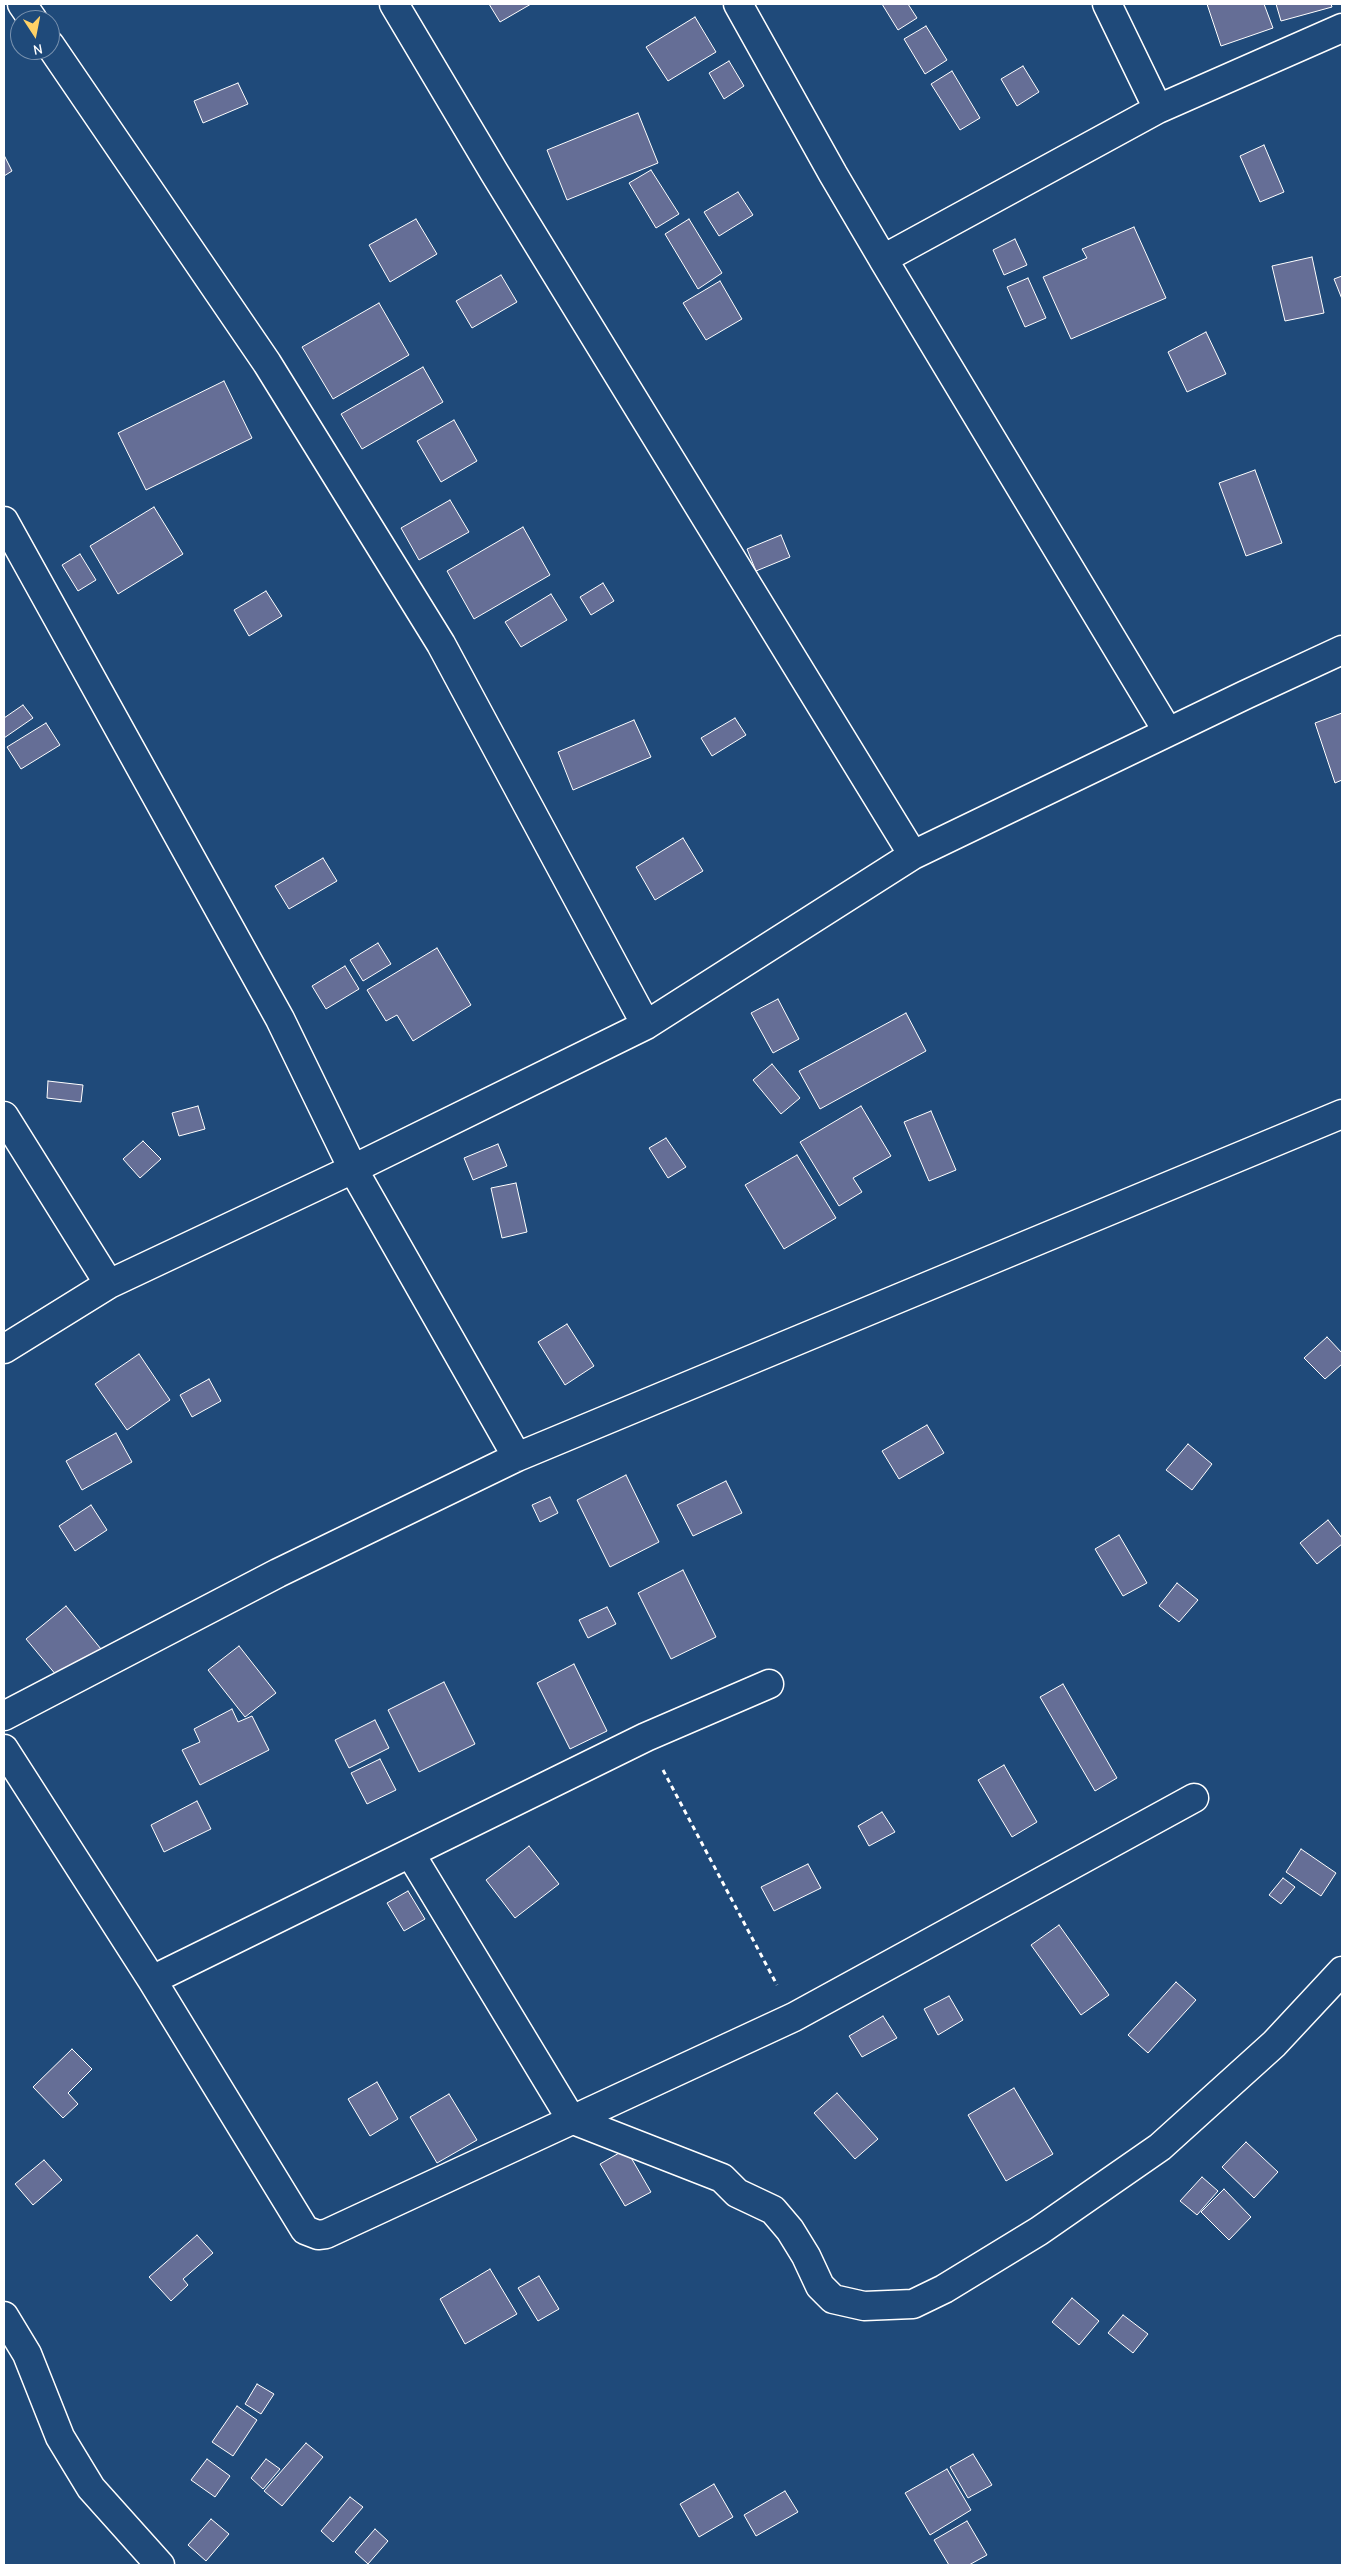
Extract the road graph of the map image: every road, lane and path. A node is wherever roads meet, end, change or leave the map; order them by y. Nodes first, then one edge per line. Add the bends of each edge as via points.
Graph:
1 (394, 4) edge
2 (738, 4) edge
3 (1107, 4) edge
4 (1342, 28) edge
5 (60, 60) edge
6 (1158, 108) junction
7 (883, 259) junction
8 (4, 521) edge
9 (1342, 650) edge
10 (1168, 732) junction
11 (914, 855) junction
12 (646, 1025) junction
13 (1342, 1114) edge
14 (4, 1116) edge
15 (353, 1169) junction
16 (110, 1284) junction
17 (4, 1349) edge
18 (518, 1457) junction
19 (769, 1684) dead end
20 (4, 1716) edge
21 (646, 1737) junction
22 (4, 1749) edge
23 (1194, 1798) dead end
24 (410, 1853) junction
25 (1342, 1971) edge
26 (152, 1980) junction
27 (794, 2017) junction
28 (571, 2119) junction
29 (4, 2316) edge
30 (160, 2565) edge

1 - 11 street
2 - 7 street
3 - 6 street
4 - 6 street
5 - 12 street via 267,363 441,644
6 - 7 street
7 - 10 street
8 - 15 street via 280,1019
9 - 10 street
10 - 11 street
11 - 12 street
12 - 15 street
13 - 18 street
14 - 16 street
15 - 16 street
15 - 18 street
16 - 17 street
18 - 20 street via 278,1573
19 - 21 street
21 - 24 street
21 - 27 path
22 - 26 street
23 - 27 street
24 - 26 street
24 - 28 street
25 - 28 street via 1274,2044 1160,2147 1039,2231 944,2289 913,2304 864,2306 832,2299 820,2286 806,2256 774,2210 737,2193 722,2178
26 - 28 street via 305,2230 318,2235
27 - 28 street
29 - 30 street via 27,2354 60,2437 91,2488

